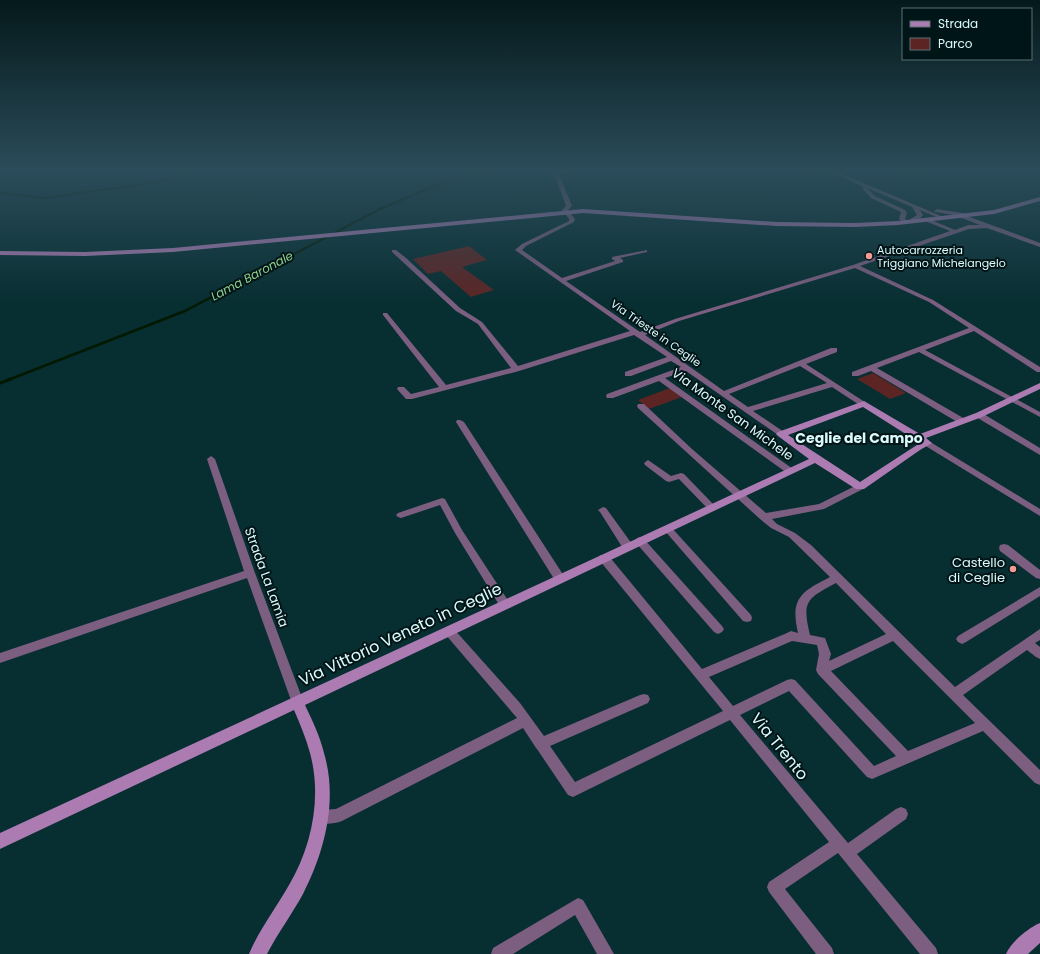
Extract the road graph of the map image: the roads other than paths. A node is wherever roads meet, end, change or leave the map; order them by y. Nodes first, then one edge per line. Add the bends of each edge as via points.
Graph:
1 (533, 216) edge
2 (570, 216) edge
3 (656, 216) edge
4 (903, 216) edge
5 (920, 216) edge
6 (938, 216) edge
7 (961, 216) junction
8 (966, 216) edge
9 (943, 218) junction
10 (927, 220) junction
11 (908, 222) junction
12 (987, 226) junction
13 (954, 231) junction
14 (1040, 245) edge
15 (394, 251) dead end
16 (645, 251) dead end
17 (0, 253) edge
18 (855, 266) junction
19 (561, 280) junction
20 (385, 314) dead end
21 (973, 329) junction
22 (637, 334) junction
23 (834, 350) dead end
24 (920, 350) junction
25 (672, 358) junction
26 (800, 363) junction
27 (686, 368) junction
28 (872, 368) junction
29 (516, 369) junction
30 (1040, 370) edge
31 (628, 374) dead end
32 (855, 374) dead end
33 (660, 378) junction
34 (833, 384) junction
35 (1040, 386) edge
36 (444, 388) junction
37 (401, 389) dead end
38 (723, 394) junction
39 (610, 396) dead end
40 (1010, 400) junction
41 (864, 404) junction
42 (641, 406) dead end
43 (747, 410) junction
44 (979, 415) junction
45 (1040, 416) edge
46 (962, 421) junction
47 (460, 422) dead end
48 (781, 434) junction
49 (923, 440) junction
50 (1040, 452) edge
51 (211, 459) dead end
52 (816, 459) junction
53 (648, 463) dead end
54 (790, 471) junction
55 (860, 487) junction
56 (739, 496) junction
57 (712, 508) junction
58 (603, 510) dead end
59 (1040, 513) edge
60 (401, 514) dead end
61 (763, 517) junction
62 (668, 529) junction
63 (640, 541) junction
64 (628, 547) junction
65 (1004, 548) dead end
66 (604, 558) junction
67 (250, 573) junction
68 (1040, 575) edge
69 (837, 578) junction
70 (560, 579) junction
71 (1040, 591) edge
72 (505, 605) junction
73 (747, 618) dead end
74 (718, 629) dead end
75 (449, 631) junction
76 (1040, 634) edge
77 (895, 635) junction
78 (805, 638) junction
79 (962, 639) dead end
80 (1027, 643) junction
81 (1040, 654) edge
82 (0, 658) edge
83 (822, 670) junction
84 (700, 675) junction
85 (955, 694) junction
86 (644, 699) dead end
87 (298, 703) junction
88 (731, 713) junction
89 (526, 720) junction
90 (985, 724) junction
91 (540, 744) junction
92 (906, 758) junction
93 (1040, 779) edge
94 (901, 814) dead end
95 (320, 817) junction
96 (0, 841) edge
97 (842, 848) junction
98 (1040, 932) edge
99 (258, 954) edge
100 (498, 954) edge
101 (606, 954) edge
102 (826, 954) edge
103 (930, 954) edge
104 (1015, 954) edge

1 - 17 main road via 128,253
2 - 19 street, Via Trieste in Ceglie via 572,219 568,225 524,244 518,250
3 - 11 main road via 777,224 855,225
4 - 11 street via 902,219
5 - 11 street
6 - 9 street
7 - 8 main road
7 - 9 main road
7 - 12 street
9 - 10 main road
10 - 11 main road
10 - 13 street
12 - 13 street
12 - 14 street
13 - 18 street
15 - 29 street via 447,299 480,324
16 - 19 street via 614,258 621,261
18 - 21 street via 931,301
18 - 22 street
19 - 22 street, Via Trieste in Ceglie
20 - 36 street
21 - 24 street
21 - 30 street
22 - 25 street, Via Trieste in Ceglie
22 - 29 street
23 - 26 street
24 - 28 street
24 - 40 street
25 - 27 street, Via Trieste in Ceglie
25 - 31 street
26 - 34 street
26 - 38 street
27 - 33 street
27 - 38 street, Via Trieste in Ceglie
28 - 32 street
28 - 46 street
29 - 36 street
33 - 39 street
33 - 54 street, Via Monte San Michele
34 - 41 street
34 - 43 street
35 - 40 main road
36 - 37 street via 409,397
38 - 43 street, Via Trieste in Ceglie
40 - 44 main road
40 - 45 street
41 - 48 main road
41 - 49 main road
42 - 56 street
43 - 48 street, Via Trieste in Ceglie
44 - 46 main road
44 - 50 street
46 - 49 main road
47 - 70 street
48 - 52 main road
49 - 55 main road via 917,448
49 - 59 street
51 - 67 street, Strada La Lamia
52 - 54 main road, Via Vittorio Veneto in Ceglie
52 - 55 main road
53 - 57 street via 669,479 681,476
54 - 56 main road, Via Vittorio Veneto in Ceglie
55 - 61 street via 821,507
56 - 57 main road, Via Vittorio Veneto in Ceglie
56 - 61 street
57 - 62 main road, Via Vittorio Veneto in Ceglie
58 - 64 street
60 - 72 street via 442,501
61 - 69 street via 792,535
62 - 63 main road, Via Vittorio Veneto in Ceglie
62 - 73 street
63 - 64 main road, Via Vittorio Veneto in Ceglie
63 - 74 street
64 - 66 main road, Via Vittorio Veneto in Ceglie
65 - 68 street
66 - 70 main road, Via Vittorio Veneto in Ceglie
66 - 84 street, Via Trento
67 - 82 street
67 - 87 street, Strada La Lamia
69 - 77 street
69 - 78 street via 819,588 802,603 800,612
70 - 72 main road, Via Vittorio Veneto in Ceglie
71 - 79 street
72 - 75 main road, Via Vittorio Veneto in Ceglie
75 - 87 main road, Via Vittorio Veneto in Ceglie
75 - 89 street
76 - 80 street
77 - 83 street
77 - 85 street
78 - 83 street via 821,641 825,654
78 - 84 street via 787,637
80 - 81 street
80 - 85 street
83 - 92 street
84 - 88 street, Via Trento
85 - 90 street
86 - 91 street
87 - 95 main road via 319,758 322,784
87 - 96 main road, Via Vittorio Veneto in Ceglie
88 - 91 street via 573,790
88 - 92 street via 791,684 872,773
88 - 97 street, Via Trento
89 - 91 street
89 - 95 street via 337,816
90 - 92 street
90 - 93 street
94 - 97 street
95 - 99 main road via 314,849 300,881
97 - 102 street via 774,888
97 - 103 street, Via Trento
98 - 104 main road
100 - 101 street via 578,905

